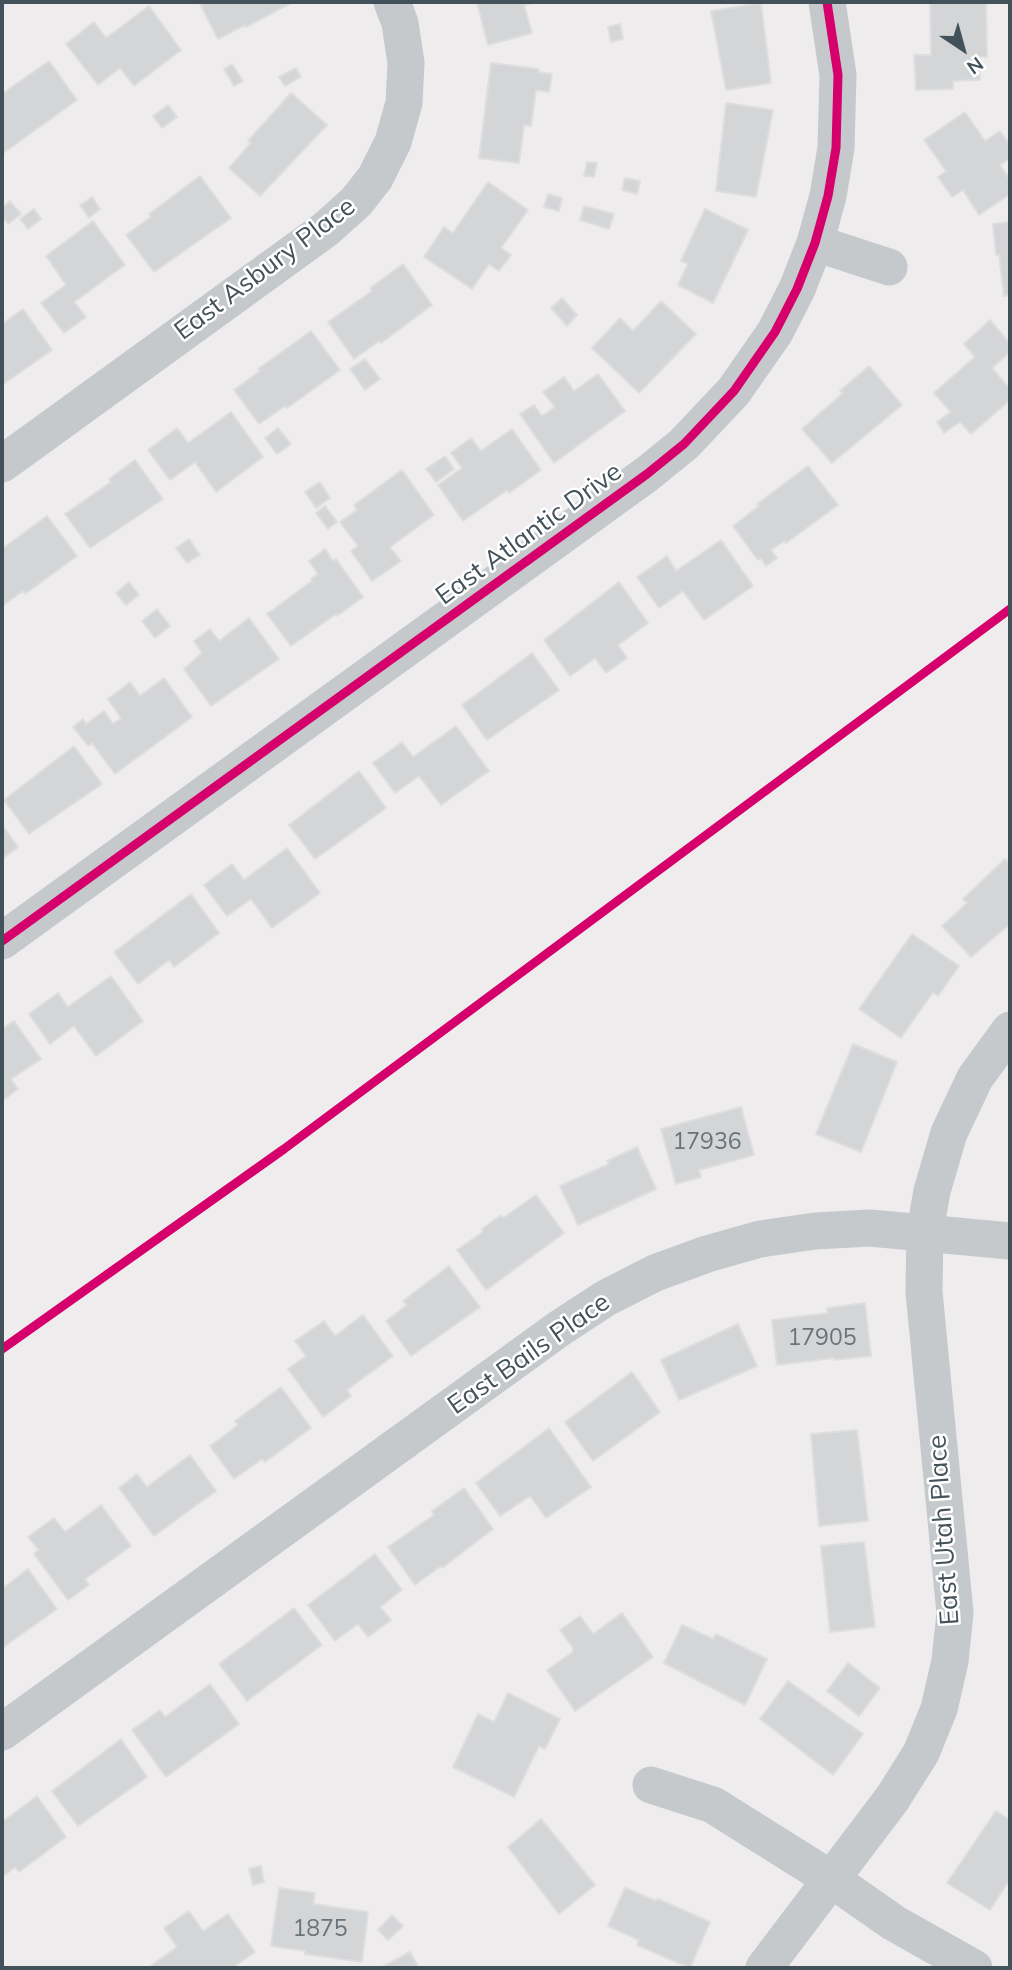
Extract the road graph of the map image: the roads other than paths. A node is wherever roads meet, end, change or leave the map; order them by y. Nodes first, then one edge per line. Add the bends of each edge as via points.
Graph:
1 (392, 2) edge
2 (827, 2) edge
3 (815, 243) junction
4 (889, 267) dead end
5 (2, 464) edge
6 (2, 940) edge
7 (1010, 1030) edge
8 (925, 1231) junction
9 (1010, 1241) edge
10 (2, 1732) edge
11 (651, 1785) dead end
12 (831, 1880) junction
13 (764, 1968) edge
14 (974, 1968) edge

1 - 5 street, East Asbury Place via 406,63 404,103 393,142 375,178 356,202 326,229
2 - 3 street, East Atlantic Drive via 838,75 836,148
3 - 4 street
3 - 6 street, East Atlantic Drive via 775,332 734,391 684,444
7 - 8 street via 975,1078 949,1133
8 - 9 street, East Bails Place
8 - 10 street, East Bails Place via 870,1228 760,1239 655,1273 606,1298
8 - 12 street, East Utah Place via 924,1292 955,1613 950,1661 939,1709 920,1754
11 - 12 street via 713,1805
12 - 13 street, East Utah Place
12 - 14 street via 894,1923

